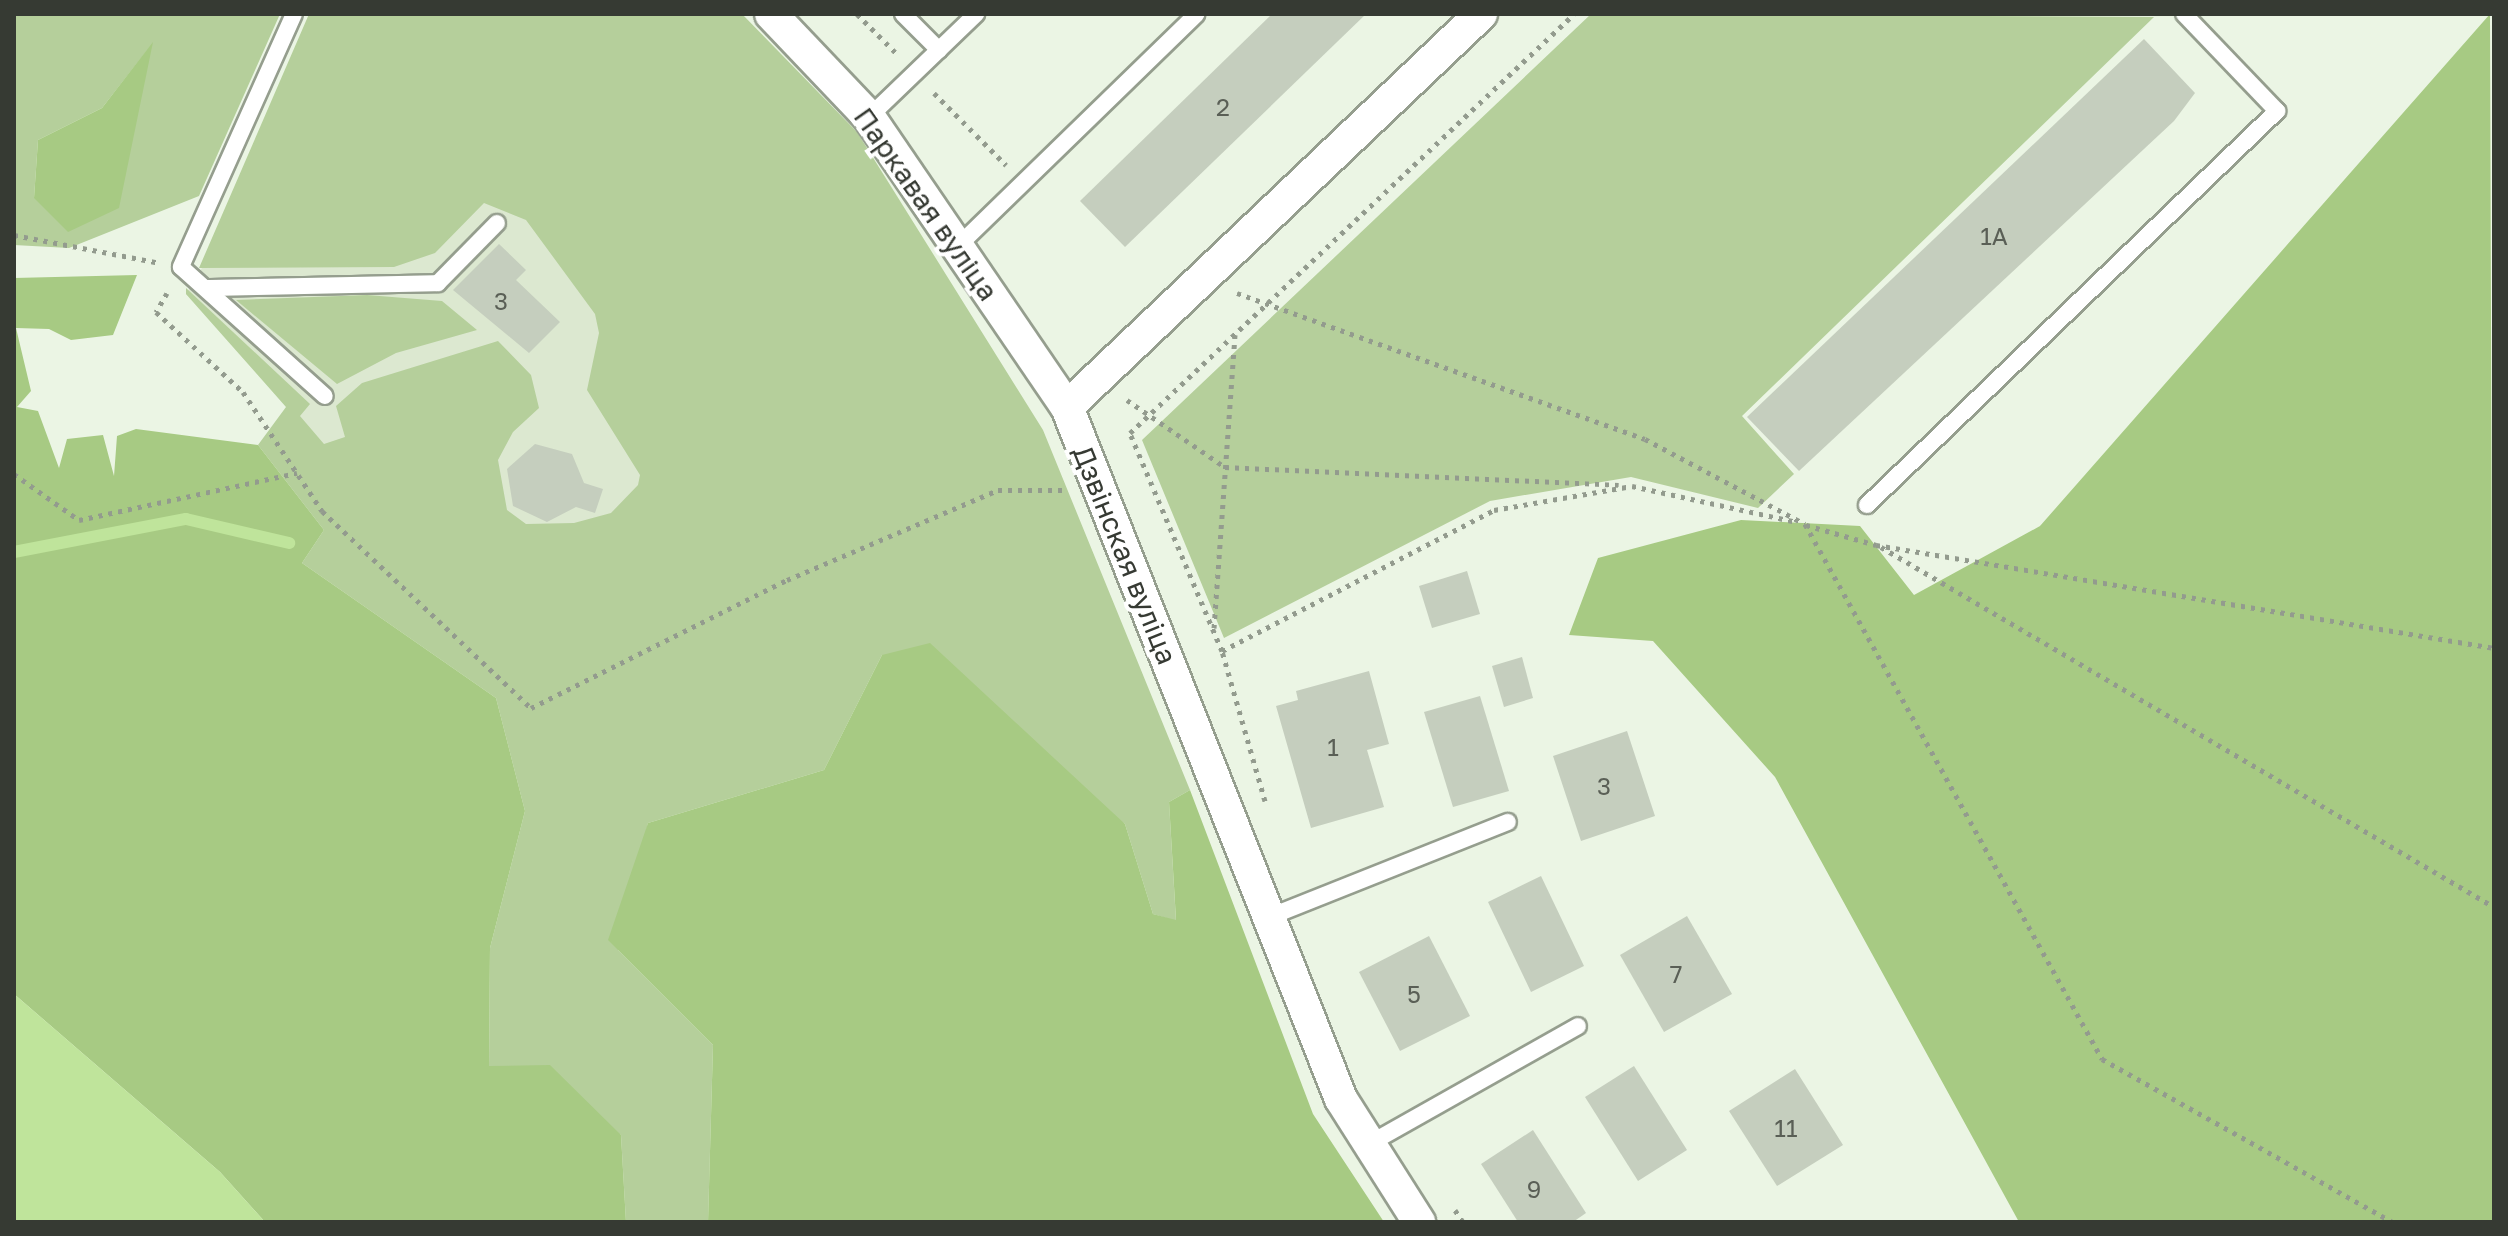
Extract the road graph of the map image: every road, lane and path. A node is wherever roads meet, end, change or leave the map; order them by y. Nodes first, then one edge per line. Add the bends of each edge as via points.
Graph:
1 (294, 14) edge
2 (771, 14) edge
3 (857, 14) edge
4 (903, 14) edge
5 (976, 14) edge
6 (1197, 14) edge
7 (1481, 14) edge
8 (1574, 14) edge
9 (2184, 14) edge
10 (939, 50) junction
11 (915, 73) junction
12 (869, 117) junction
13 (1023, 183) junction
14 (497, 223) dead end
15 (14, 235) edge
16 (957, 247) junction
17 (181, 267) junction
18 (1202, 280) junction
19 (206, 288) junction
20 (1267, 304) junction
21 (1235, 334) junction
22 (1100, 376) junction
23 (325, 396) dead end
24 (1067, 407) junction
25 (1147, 417) junction
26 (1225, 467) junction
27 (297, 473) junction
28 (14, 474) edge
29 (1632, 486) junction
30 (1099, 491) junction
31 (1867, 505) dead end
32 (1805, 524) junction
33 (1876, 545) junction
34 (1214, 629) junction
35 (2494, 648) edge
36 (1222, 651) junction
37 (1269, 816) dead end
38 (1508, 822) dead end
39 (2494, 907) edge
40 (1269, 917) junction
41 (1578, 1026) dead end
42 (1367, 1145) junction
43 (1446, 1199) dead end
44 (1419, 1222) edge
45 (1463, 1222) edge
46 (2393, 1222) edge

1 - 17 lane
2 - 12 street, Паркавая вуліца
3 - 11 path
4 - 10 lane
5 - 10 lane
6 - 13 lane
7 - 18 street
8 - 20 path
9 - 31 lane via 2277,111
10 - 11 lane
11 - 12 lane
11 - 13 path
12 - 16 street, Паркавая вуліца
13 - 16 lane
14 - 19 lane via 438,283
15 - 17 path
16 - 24 street, Паркавая вуліца
17 - 19 lane
17 - 27 path via 156,312 243,392
18 - 20 path
18 - 22 street
19 - 23 lane
20 - 21 path
20 - 32 path via 1645,439
21 - 25 path
21 - 26 path
22 - 24 street
22 - 25 path
24 - 30 street, Дзвінская вуліца
25 - 26 path
25 - 34 path via 1130,433
26 - 29 path
26 - 34 path
27 - 28 path via 79,520
27 - 30 path via 322,511 531,708 787,580 998,490
29 - 32 path
29 - 36 path via 1494,510
30 - 40 street, Дзвінская вуліца
32 - 33 path
32 - 46 path via 2102,1059
33 - 35 path
33 - 39 path
34 - 36 path
36 - 37 path
38 - 40 lane
40 - 42 street, Дзвінская вуліца
41 - 42 lane
42 - 44 street, Дзвінская вуліца
43 - 45 path

